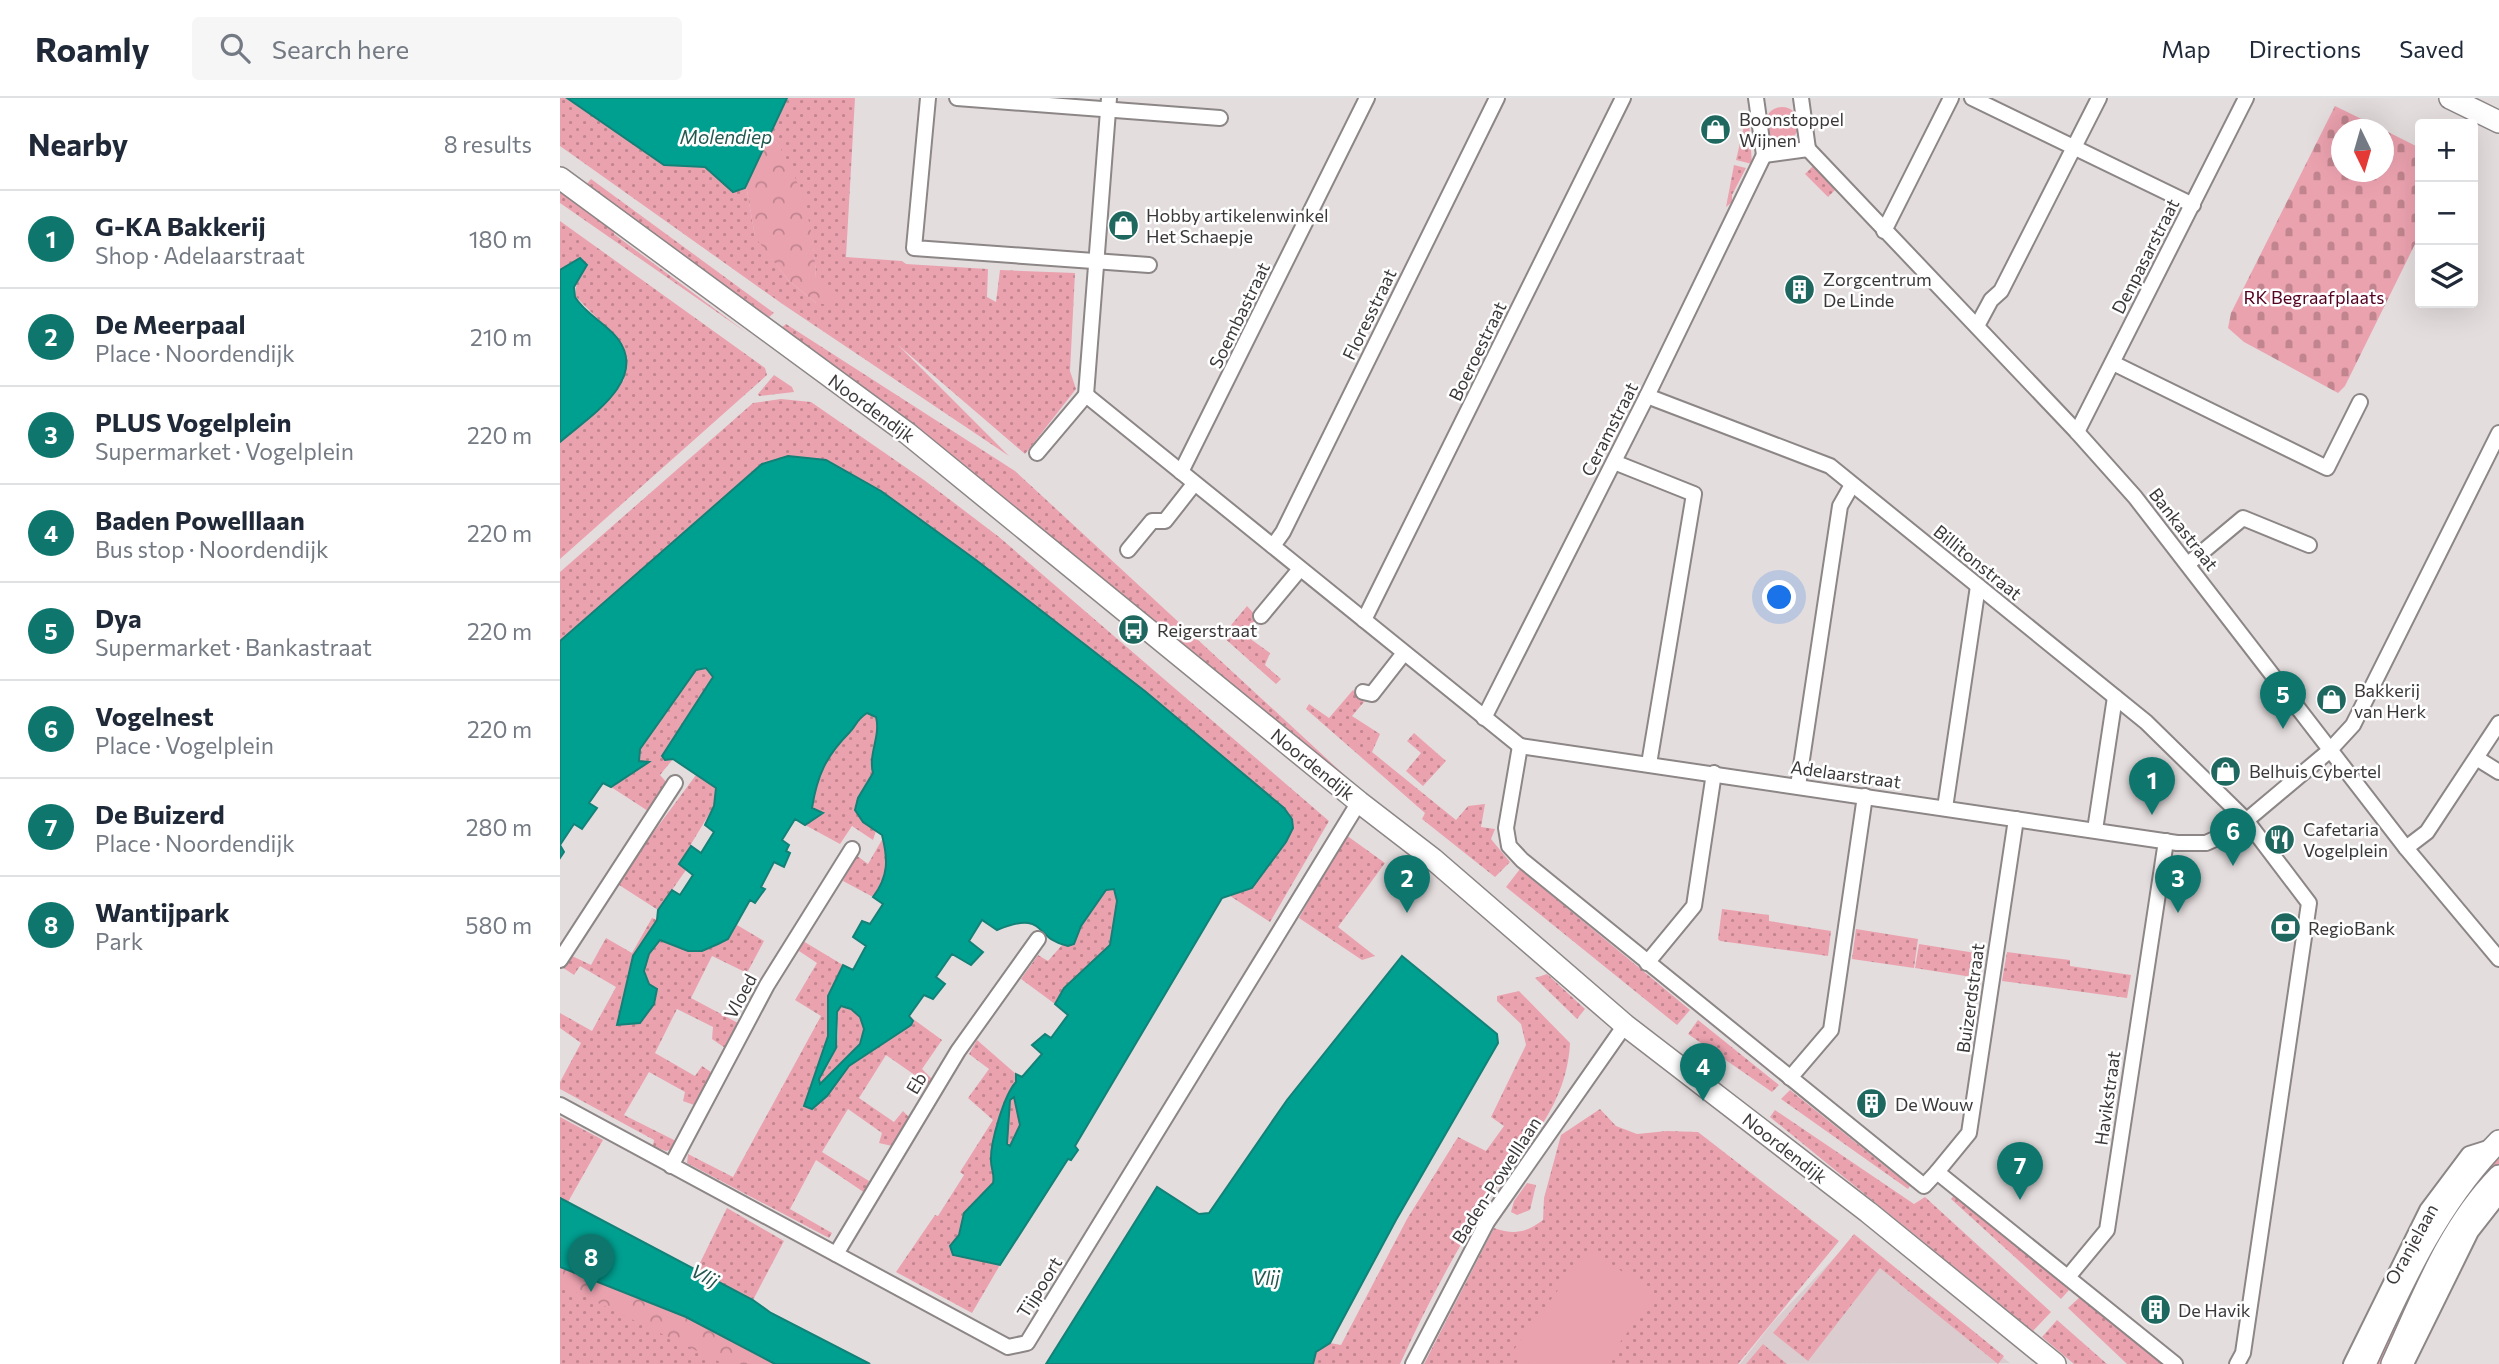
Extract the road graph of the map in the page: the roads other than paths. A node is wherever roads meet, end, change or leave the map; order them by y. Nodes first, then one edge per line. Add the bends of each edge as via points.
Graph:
1 (928, 98) edge
2 (957, 98) edge
3 (1367, 98) edge
4 (1497, 98) edge
5 (1623, 98) edge
6 (1756, 98) edge
7 (1801, 98) edge
8 (1951, 98) edge
9 (1972, 98) edge
10 (2099, 98) edge
11 (2246, 98) edge
12 (2451, 98) edge
13 (980, 99) edge
14 (1109, 104) edge
15 (2479, 104) edge
16 (1220, 118) dead end
17 (2499, 122) edge
18 (2074, 147) junction
19 (1808, 149) junction
20 (1764, 155) junction
21 (560, 178) edge
22 (2193, 205) junction
23 (1884, 231) junction
24 (1097, 261) junction
25 (1149, 265) dead end
26 (1977, 326) junction
27 (2113, 363) junction
28 (1086, 395) junction
29 (1647, 396) junction
30 (2360, 402) dead end
31 (2077, 432) junction
32 (2499, 433) edge
33 (1037, 453) dead end
34 (1614, 462) junction
35 (1181, 472) junction
36 (1194, 484) junction
37 (1853, 485) junction
38 (2309, 545) dead end
39 (1273, 546) junction
40 (1128, 550) dead end
41 (2188, 564) junction
42 (1300, 569) junction
43 (1978, 586) junction
44 (1261, 616) dead end
45 (1364, 620) junction
46 (1404, 653) junction
47 (1363, 692) dead end
48 (2115, 697) junction
49 (1484, 718) junction
50 (2499, 723) edge
51 (2494, 742) edge
52 (1520, 746) junction
53 (2329, 751) junction
54 (2478, 759) junction
55 (1649, 764) junction
56 (2499, 772) edge
57 (1714, 774) junction
58 (675, 783) dead end
59 (1798, 786) junction
60 (1865, 796) junction
61 (1359, 802) junction
62 (1945, 808) junction
63 (2016, 818) junction
64 (2246, 820) junction
65 (2095, 831) junction
66 (2166, 841) junction
67 (2406, 848) junction
68 (852, 849) dead end
69 (1038, 939) dead end
70 (2499, 959) edge
71 (560, 960) edge
72 (1647, 963) junction
73 (1625, 1025) junction
74 (1790, 1078) junction
75 (560, 1105) edge
76 (2497, 1143) edge
77 (671, 1166) junction
78 (1937, 1172) junction
79 (2499, 1176) edge
80 (2497, 1202) edge
81 (836, 1254) junction
82 (2068, 1277) junction
83 (2240, 1359) edge
84 (1413, 1364) edge
85 (2055, 1364) edge
86 (2175, 1364) edge
87 (2351, 1364) edge
88 (2365, 1364) edge
89 (2392, 1364) edge
90 (2406, 1364) edge

1 - 24 street via 914,248
2 - 13 street
3 - 35 street, Soembastraat
4 - 39 street, Floresstraat
5 - 45 street, Boeroestraat
6 - 20 street
7 - 19 street
8 - 23 street
9 - 18 street
10 - 18 street
11 - 22 street, Denpasarstraat
12 - 15 street
13 - 14 street
14 - 16 street
14 - 24 street
15 - 17 street
18 - 22 street
18 - 26 street via 2001,291
19 - 20 street
19 - 23 street, Bankastraat
20 - 29 street, Ceramstraat
21 - 61 street, Noordendijk via 907,433
22 - 27 street, Denpasarstraat
23 - 26 street, Bankastraat
24 - 25 street
24 - 28 street
26 - 31 street, Bankastraat
27 - 30 street via 2327,468
27 - 31 street, Denpasarstraat
28 - 33 street
28 - 35 street
29 - 34 street, Ceramstraat
29 - 37 street, Billitonstraat via 1830,466
31 - 41 street, Bankastraat
32 - 53 street, Adelaarstraat via 2353,725
34 - 49 street, Ceramstraat
34 - 55 street via 1694,494
35 - 36 street
36 - 39 street
36 - 40 street via 1165,521 1152,521
37 - 43 street, Billitonstraat
37 - 59 street via 1840,506
38 - 41 street via 2243,518
39 - 42 street
41 - 53 street, Bankastraat
42 - 44 street
42 - 45 street
43 - 48 street, Billitonstraat
43 - 62 street
45 - 46 street
46 - 47 street via 1372,694
46 - 49 street
48 - 64 street, Billitonstraat
48 - 65 street
49 - 52 street
50 - 51 street
51 - 54 street
52 - 55 street, Adelaarstraat
52 - 72 street via 1506,828 1509,846
53 - 64 street, Adelaarstraat
53 - 67 street, Bankastraat
54 - 56 street
54 - 67 street via 2427,832
55 - 57 street, Adelaarstraat
57 - 59 street, Adelaarstraat
57 - 72 street via 1694,906
58 - 71 street
59 - 60 street, Adelaarstraat
60 - 62 street, Adelaarstraat
60 - 74 street via 1830,1030
61 - 73 street, Noordendijk via 1433,859
61 - 81 street, Tijpoort via 1027,1343 1008,1347
62 - 63 street, Adelaarstraat
63 - 65 street, Adelaarstraat
63 - 78 street, Buizerdstraat via 1969,1133
64 - 66 street, Adelaarstraat via 2214,841
64 - 83 street, Billitonstraat via 2309,903
65 - 66 street, Adelaarstraat
66 - 82 street, Havikstraat via 2106,1230
67 - 70 street, Bankastraat
68 - 77 street, Vloed via 767,985
69 - 81 street, Eb via 958,1051
72 - 74 street
73 - 84 street, Baden-Powelllaan via 1487,1222
73 - 85 street, Noordendijk via 1868,1212
74 - 78 street via 1924,1186
75 - 77 street, Tijpoort
76 - 87 street, Oranjelaan via 2469,1154 2427,1210
76 - 88 street, Oranjelaan via 2429,1229
77 - 81 street, Tijpoort
78 - 82 street
79 - 89 street, Oranjelaan via 2461,1224
80 - 90 street via 2471,1232
82 - 86 street

